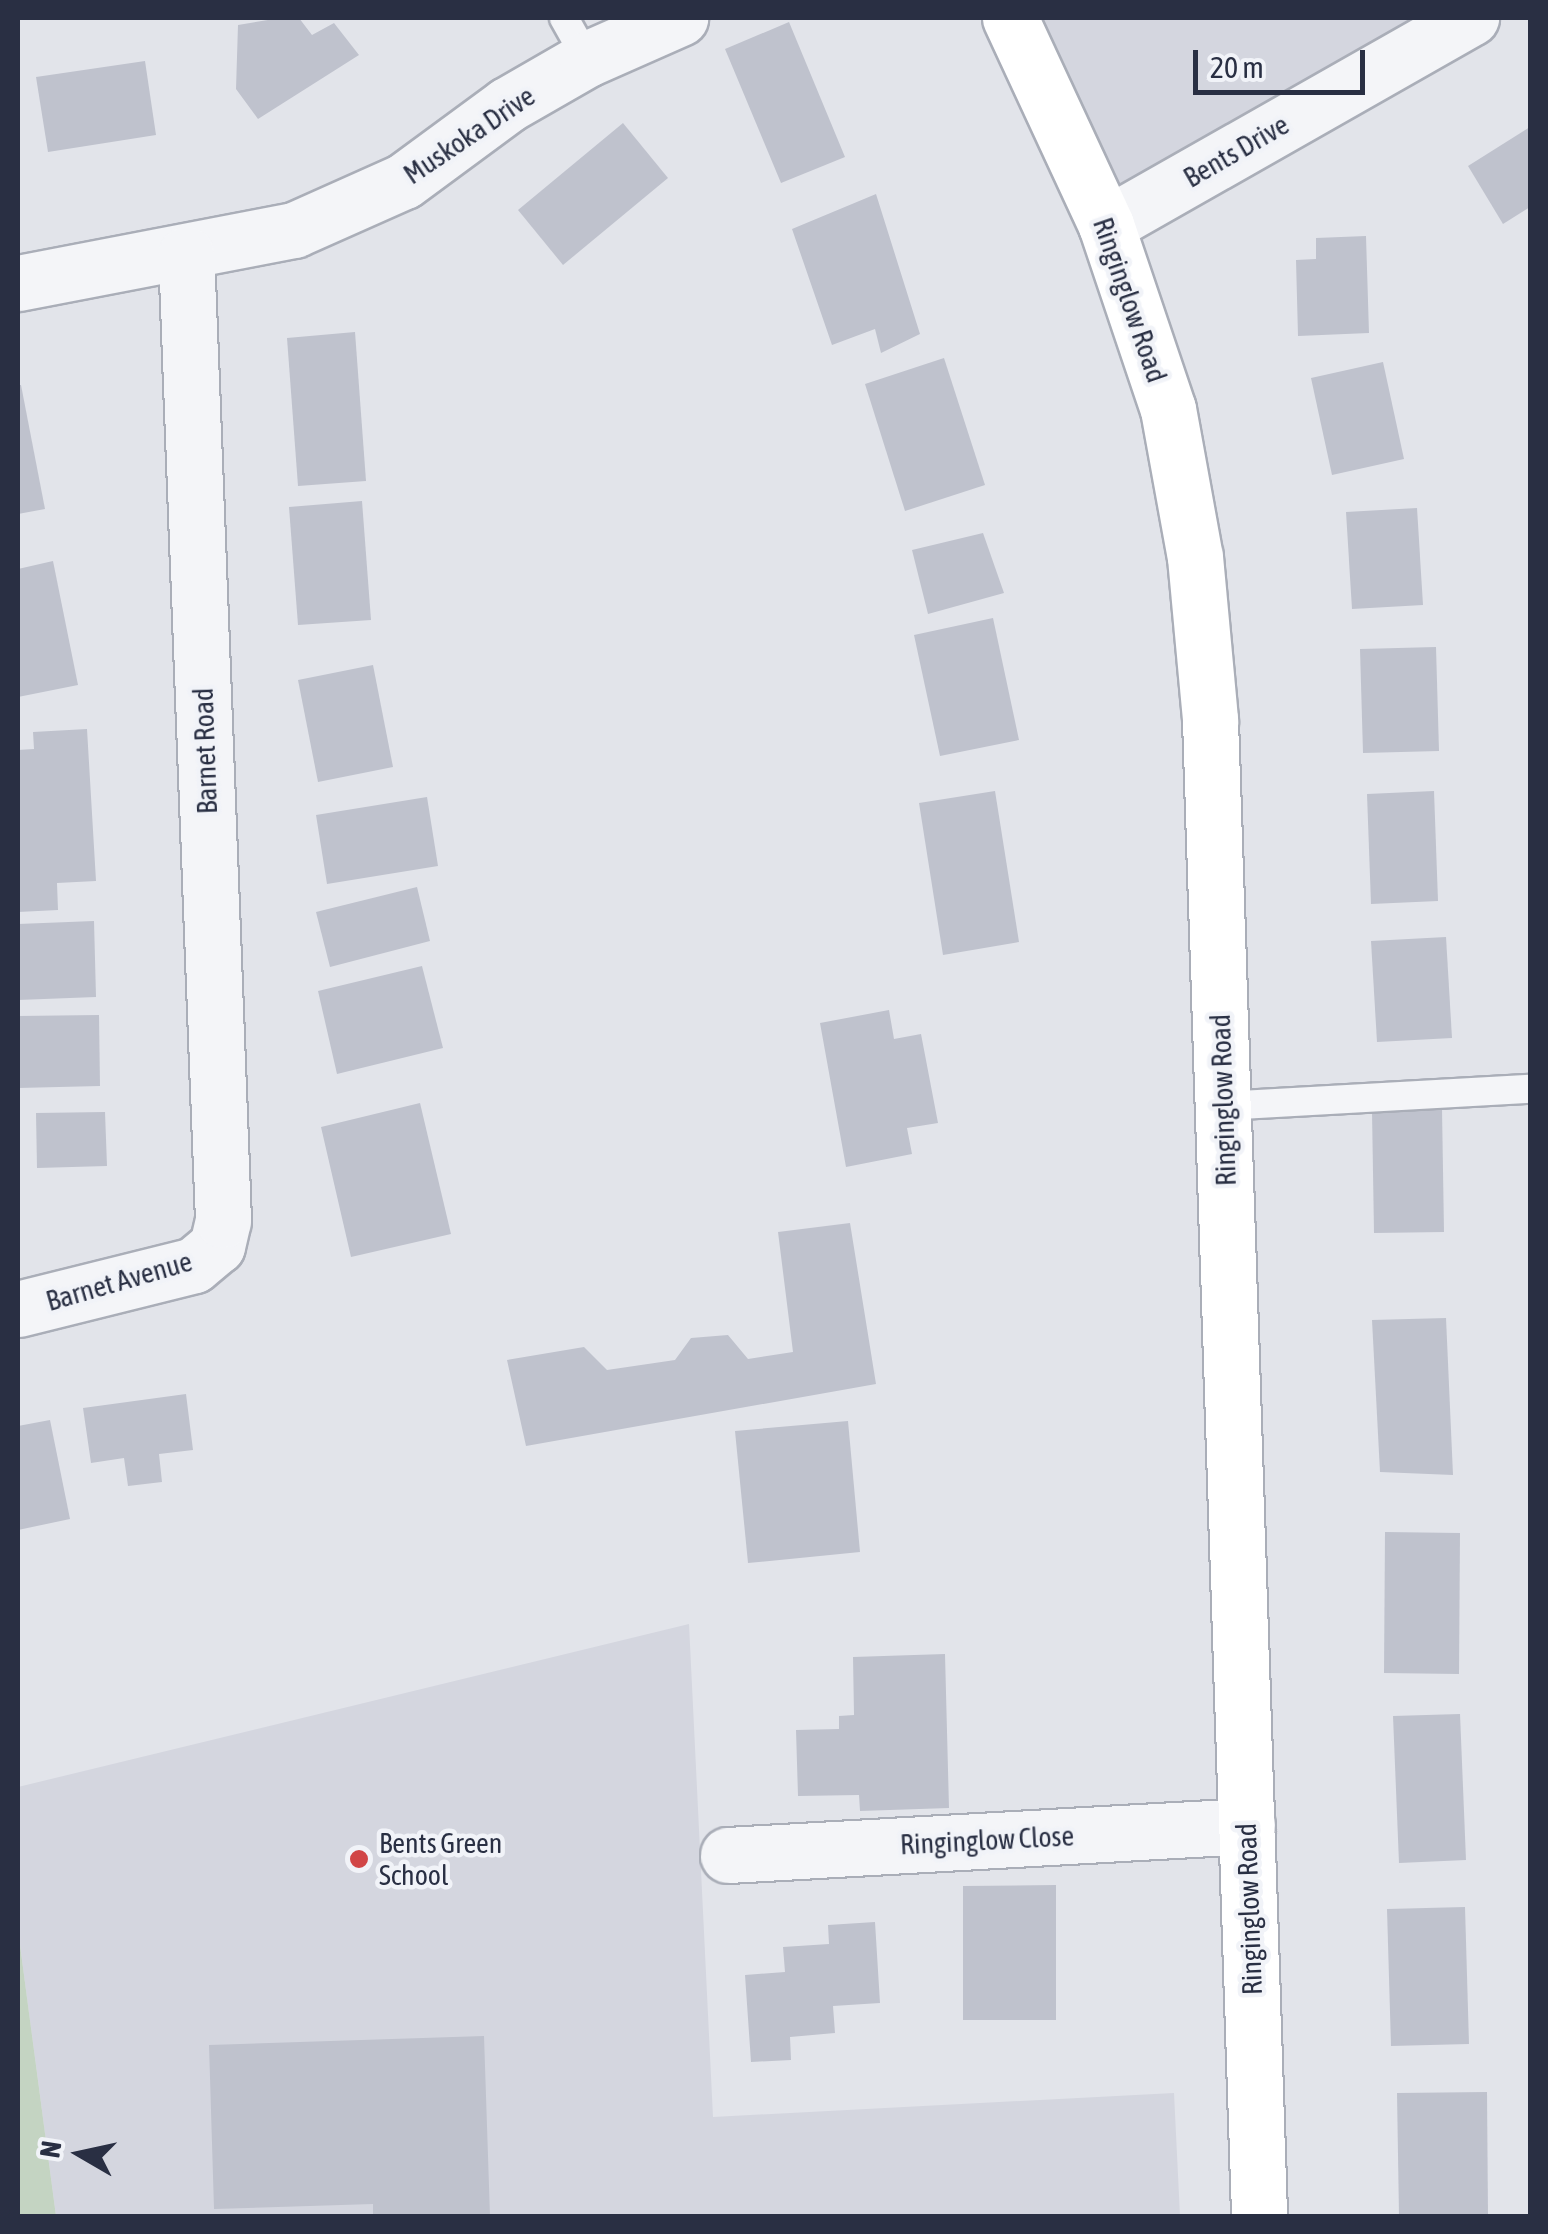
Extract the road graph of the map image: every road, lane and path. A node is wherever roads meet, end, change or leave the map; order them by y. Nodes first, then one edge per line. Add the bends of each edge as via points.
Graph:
1 (680, 18) edge
2 (1010, 18) edge
3 (1471, 18) edge
4 (575, 38) edge
5 (1106, 225) junction
6 (186, 254) junction
7 (18, 283) edge
8 (1530, 1088) edge
9 (1223, 1106) junction
10 (217, 1246) joint
11 (18, 1309) edge
12 (1247, 1826) junction
13 (728, 1855) dead end
14 (1259, 2216) edge

1 - 4 street, Muskoka Drive
2 - 5 street, Ringinglow Road
3 - 5 street, Bents Drive
4 - 6 street, Muskoka Drive via 507,105 404,181 294,230
5 - 9 street, Ringinglow Road via 1168,409 1195,556 1210,720
6 - 7 street, Muskoka Drive
6 - 10 street, Barnet Road via 223,1220
8 - 9 lane
9 - 12 street, Ringinglow Road
10 - 11 street, Barnet Avenue via 194,1266
12 - 13 street, Ringinglow Close
12 - 14 street, Ringinglow Road

